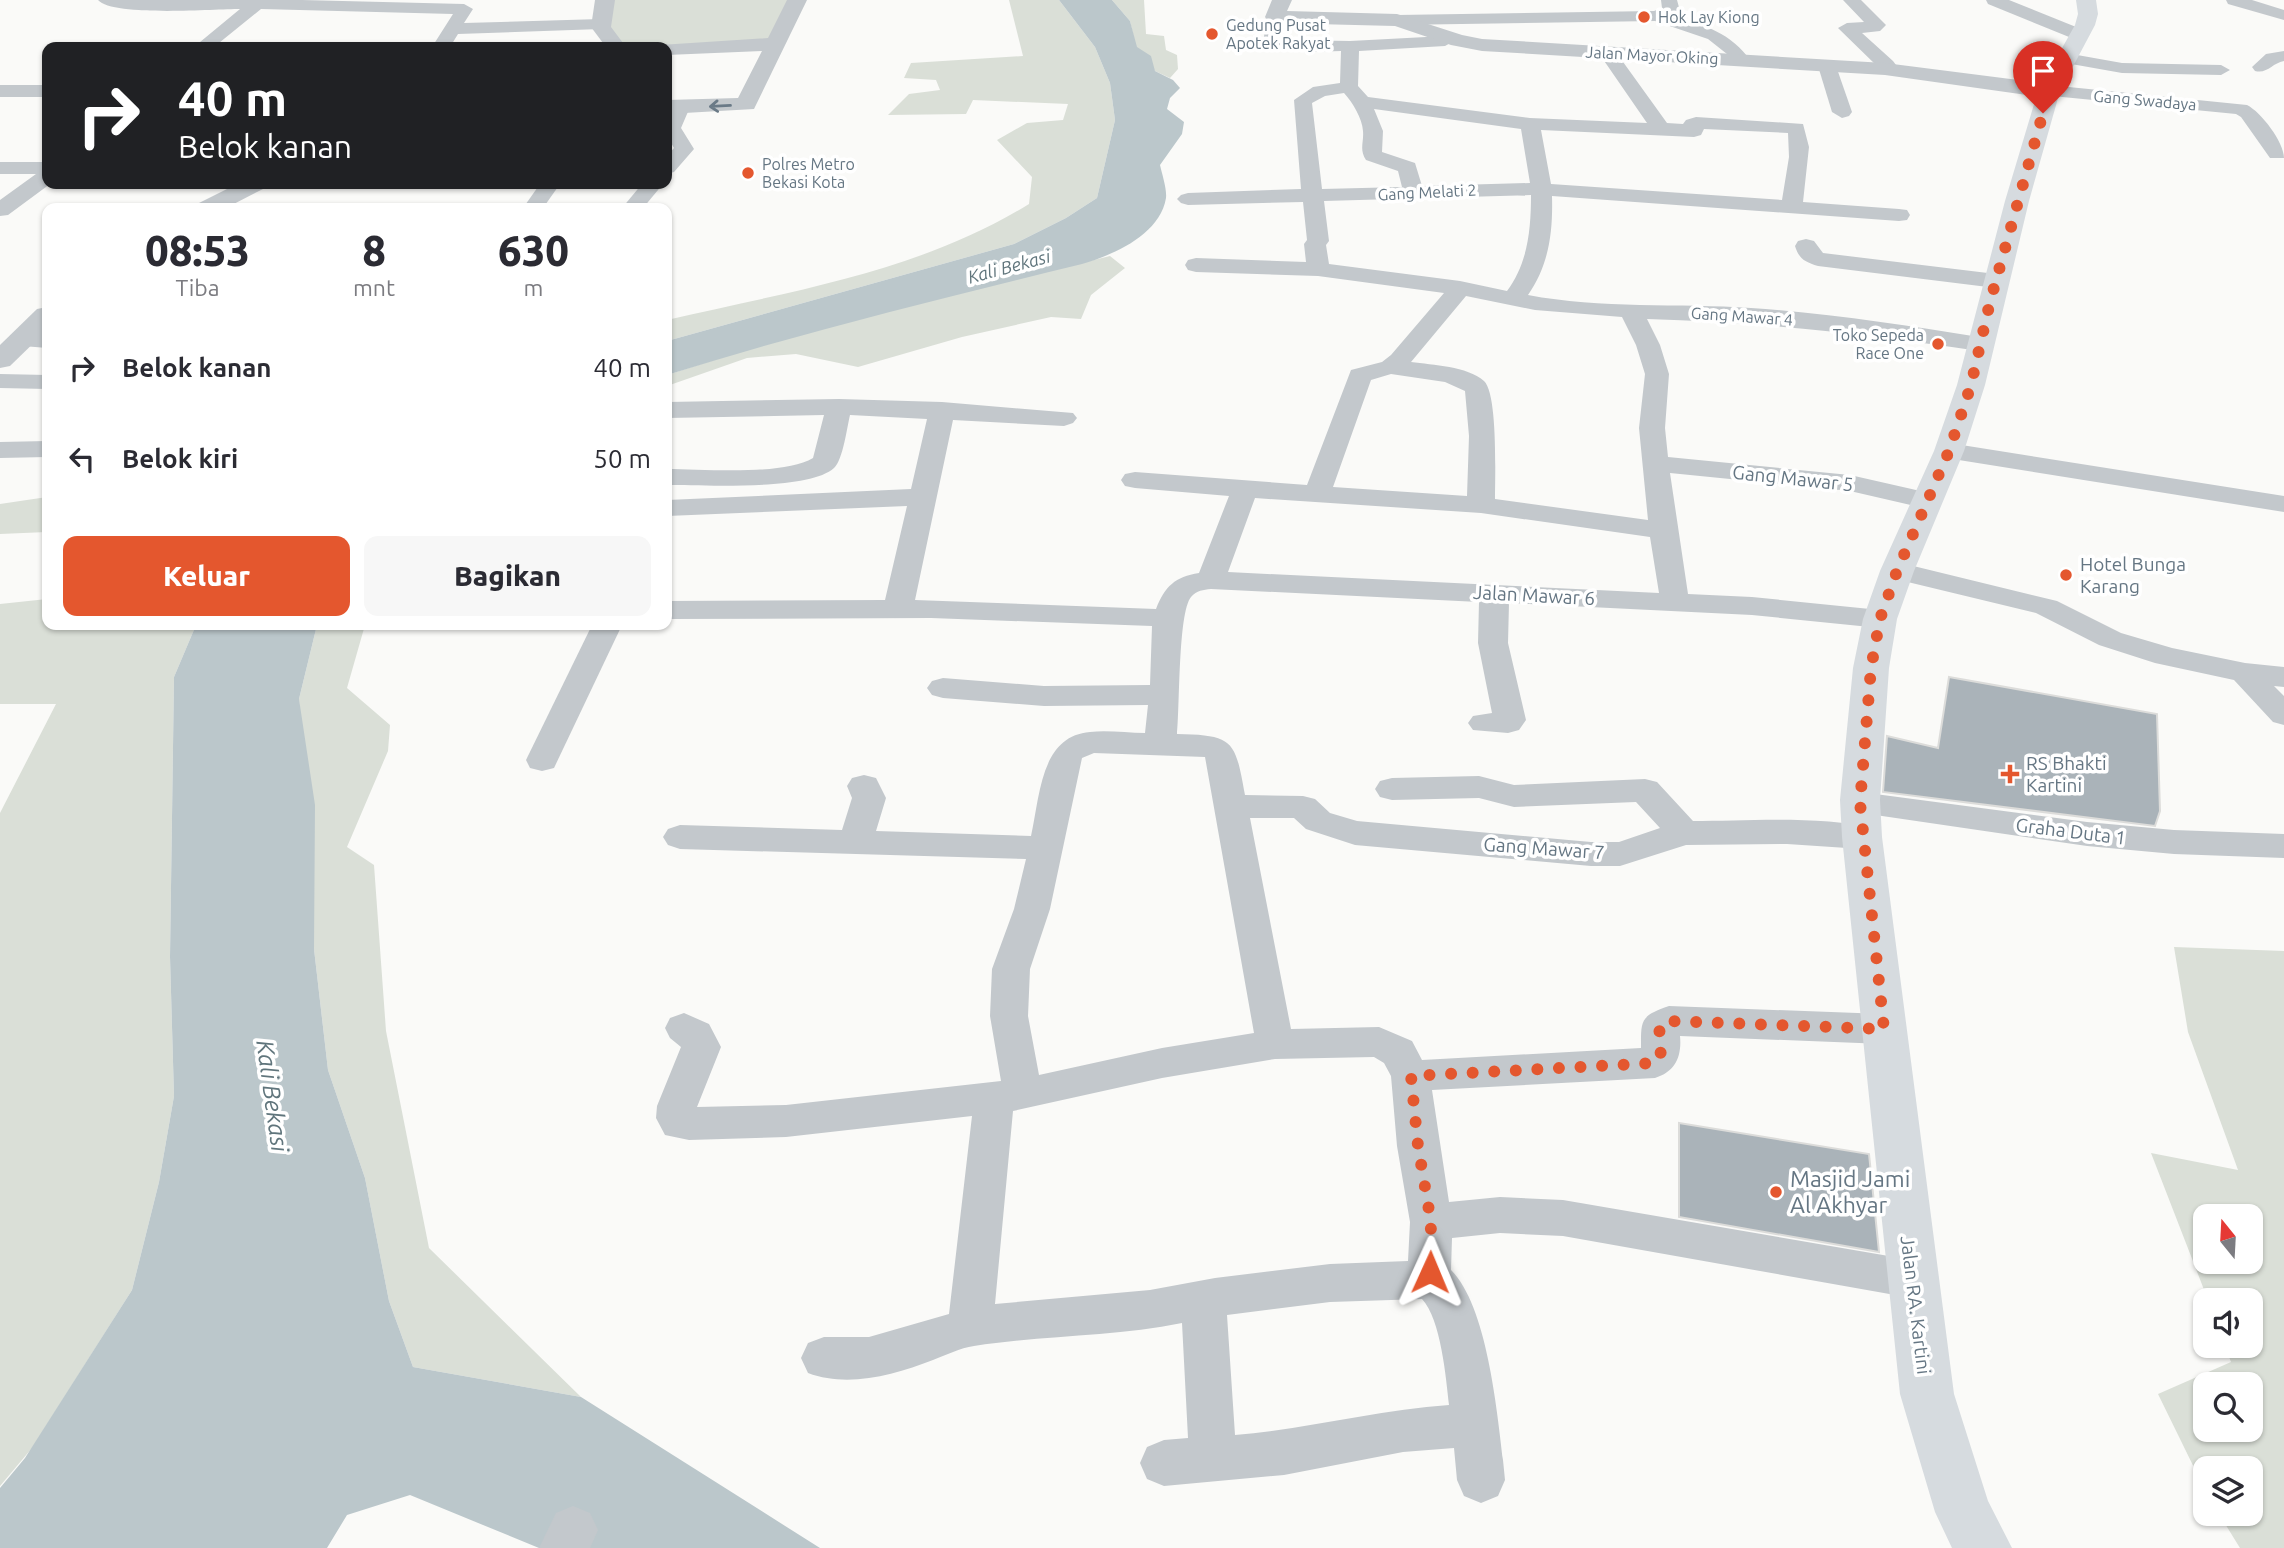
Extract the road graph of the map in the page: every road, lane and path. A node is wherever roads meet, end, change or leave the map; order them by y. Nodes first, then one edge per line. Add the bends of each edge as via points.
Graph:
1 (106, 0) edge
2 (605, 0) edge
3 (1602, 0) edge
4 (1669, 0) edge
5 (1851, 0) edge
6 (2234, 0) edge
7 (259, 2) edge
8 (1990, 2) edge
9 (795, 5) edge
10 (1278, 8) edge
11 (2284, 15) edge
12 (1656, 16) junction
13 (1608, 18) junction
14 (1397, 20) junction
15 (601, 24) junction
16 (453, 29) junction
17 (2077, 31) edge
18 (1458, 41) junction
19 (210, 42) edge
20 (444, 42) edge
21 (613, 42) edge
22 (775, 44) junction
23 (1350, 46) junction
24 (672, 49) edge
25 (1607, 52) junction
26 (2284, 55) edge
27 (1742, 61) junction
28 (1827, 66) junction
29 (2261, 67) dead end
30 (1885, 69) junction
31 (2221, 69) dead end
32 (0, 91) edge
33 (42, 91) edge
34 (2049, 91) junction
35 (1355, 95) junction
36 (673, 107) edge
37 (1842, 111) dead end
38 (1530, 124) junction
39 (672, 130) edge
40 (1661, 130) junction
41 (2261, 133) junction
42 (2284, 133) edge
43 (2277, 153) dead end
44 (672, 162) edge
45 (42, 168) edge
46 (0, 169) edge
47 (42, 181) edge
48 (245, 189) edge
49 (649, 189) edge
50 (1539, 189) junction
51 (1413, 192) junction
52 (1314, 197) junction
53 (1188, 199) dead end
54 (218, 203) edge
55 (636, 203) edge
56 (1793, 208) junction
57 (0, 210) edge
58 (1899, 215) dead end
59 (1806, 246) dead end
60 (1196, 265) dead end
61 (1318, 269) junction
62 (1996, 281) junction
63 (1460, 288) junction
64 (1513, 299) junction
65 (1631, 311) junction
66 (42, 320) edge
67 (42, 342) edge
68 (1974, 343) junction
69 (9, 350) edge
70 (1391, 367) junction
71 (0, 381) edge
72 (42, 382) edge
73 (839, 407) junction
74 (942, 410) junction
75 (672, 411) edge
76 (1064, 418) dead end
77 (42, 449) edge
78 (0, 450) edge
79 (1949, 451) junction
80 (1657, 464) junction
81 (819, 468) junction
82 (672, 477) edge
83 (1135, 480) dead end
84 (1248, 491) junction
85 (1317, 494) junction
86 (922, 497) junction
87 (1928, 501) junction
88 (819, 502) junction
89 (2284, 504) edge
90 (1481, 505) junction
91 (672, 508) edge
92 (1663, 530) junction
93 (1897, 571) junction
94 (1199, 582) junction
95 (1494, 593) junction
96 (1675, 603) junction
97 (898, 608) junction
98 (672, 610) edge
99 (1167, 618) junction
100 (1880, 619) junction
101 (605, 630) edge
102 (2245, 673) junction
103 (2284, 677) edge
104 (943, 688) dead end
105 (1165, 695) junction
106 (2284, 715) edge
107 (1483, 723) dead end
108 (1160, 743) junction
109 (542, 760) dead end
110 (864, 786) dead end
111 (1392, 789) dead end
112 (1231, 806) junction
113 (1861, 820) junction
114 (1684, 834) junction
115 (680, 836) dead end
116 (855, 842) junction
117 (2284, 846) edge
118 (1046, 848) junction
119 (684, 1028) dead end
120 (1884, 1029) junction
121 (1275, 1044) junction
122 (1411, 1076) junction
123 (1009, 1095) junction
124 (1431, 1222) junction
125 (1429, 1277) junction
126 (1912, 1279) junction
127 (1204, 1299) junction
128 (970, 1326) junction
129 (824, 1358) dead end
130 (1475, 1425) junction
131 (1214, 1458) junction
132 (1164, 1463) dead end
133 (1481, 1480) dead end
134 (1973, 1530) edge

1 - 7 street via 121,5
2 - 15 street
3 - 13 street
4 - 12 street via 1671,11
5 - 30 street via 1877,25 1847,28 1887,65
6 - 11 street
7 - 16 street via 464,9
7 - 19 street
8 - 17 street
9 - 22 street
10 - 14 street, Jalan Mayor Oking
10 - 23 street via 1273,37 1282,44
12 - 13 street
12 - 27 street via 1720,37
13 - 14 street
14 - 18 street, Jalan Mayor Oking
15 - 16 street
15 - 21 street
16 - 20 street
17 - 31 street via 2122,68
17 - 34 main road, Jalan RA. Kartini
18 - 23 street
18 - 25 street, Jalan Mayor Oking
22 - 24 street
22 -> 36 street via 746,104
23 - 35 street
25 - 27 street, Jalan Mayor Oking
25 - 40 street
26 - 29 street
27 - 28 street, Jalan Mayor Oking
28 - 30 street, Jalan Mayor Oking
28 - 37 street
30 - 34 street, Jalan Mayor Oking
32 - 33 street
34 - 41 street, Gang Swadaya via 2240,109
34 - 62 main road, Jalan RA. Kartini
35 - 38 street
35 - 51 street via 1373,131 1373,156 1408,167
35 - 52 street via 1320,91 1303,100 1301,115
38 - 40 street
38 - 50 street
39 - 44 street via 684,149
40 - 56 street via 1694,131 1696,123 1796,128 1798,169 1792,188
41 - 42 street
41 - 43 street
45 - 46 street
47 - 57 street
48 - 54 street
49 - 55 street
50 - 51 street, Gang Melati 2
50 - 56 street, Gang Melati 2
50 - 64 street via 1535,261
51 - 52 street, Gang Melati 2
52 - 53 street, Gang Melati 2
52 - 61 street
56 - 58 street, Gang Melati 2
59 - 62 street via 1809,255 1818,260
60 - 61 street, Gang Mawar 4
61 - 63 street, Gang Mawar 4
62 - 68 main road, Jalan RA. Kartini
63 - 64 street, Gang Mawar 4
63 - 70 street
64 - 65 street, Gang Mawar 4
65 - 68 street, Gang Mawar 4 via 1765,316
65 - 80 street via 1657,374 1652,428
66 - 69 street
67 - 69 street
68 - 79 main road, Jalan RA. Kartini via 1971,385
70 - 85 street via 1360,375
70 - 90 street via 1449,376 1477,388
71 - 72 street
73 - 74 street
73 - 75 street
73 - 81 street via 825,462
74 - 76 street
74 - 86 street
77 - 78 street
79 - 87 main road, Jalan RA. Kartini
79 - 89 street
80 - 87 street, Gang Mawar 5 via 1850,483
80 - 92 street
81 - 82 street via 795,474
81 - 88 street
83 - 84 street
84 - 85 street
84 - 94 street via 1239,499
85 - 90 street
86 - 88 street
86 - 97 street
87 - 93 main road, Jalan RA. Kartini
88 - 91 street
90 - 92 street
92 - 96 street
93 - 100 main road, Jalan RA. Kartini
93 - 102 street via 2046,607 2110,639
94 - 95 street, Jalan Mawar 6
94 - 99 street via 1176,594
95 - 96 street, Jalan Mawar 6
95 - 107 street via 1493,643 1510,720
96 - 100 street, Jalan Mawar 6
97 - 98 street
97 - 99 street
99 - 105 street
100 - 113 main road, Jalan RA. Kartini via 1871,668
101 - 109 street
102 - 103 street
102 - 106 street
104 - 105 street via 1045,696
105 - 108 street
108 - 112 street via 1215,748 1223,761
108 - 118 street via 1089,741 1070,751
110 - 116 street via 869,798
111 - 114 street via 1479,787 1514,796 1645,790
112 - 114 street, Gang Mawar 7 via 1303,807 1318,821 1355,833 1591,854 1620,854
112 - 121 street
113 - 114 street, Gang Mawar 7 via 1787,832
113 - 117 street, Graha Duta 1
113 - 120 main road, Jalan RA. Kartini
115 - 116 street
116 - 118 street
118 - 123 street via 1032,909 1011,969
119 - 123 street via 700,1040 701,1047 677,1106 679,1123 786,1121
120 - 122 street via 1669,1021 1659,1027 1661,1052 1655,1063
120 - 126 main road, Jalan RA. Kartini
121 - 122 street via 1379,1042 1398,1052
121 - 123 street
122 - 124 street
123 - 128 street
124 - 125 street
124 - 126 street via 1500,1215 1563,1218
125 - 127 street via 1330,1283
125 - 130 street via 1441,1286 1454,1318
126 - 134 main road, Jalan RA. Kartini via 1927,1394
127 - 128 street via 1150,1310
127 - 131 street
128 - 129 street via 869,1358
130 - 131 street via 1403,1430 1284,1453
130 - 133 street
131 - 132 street

